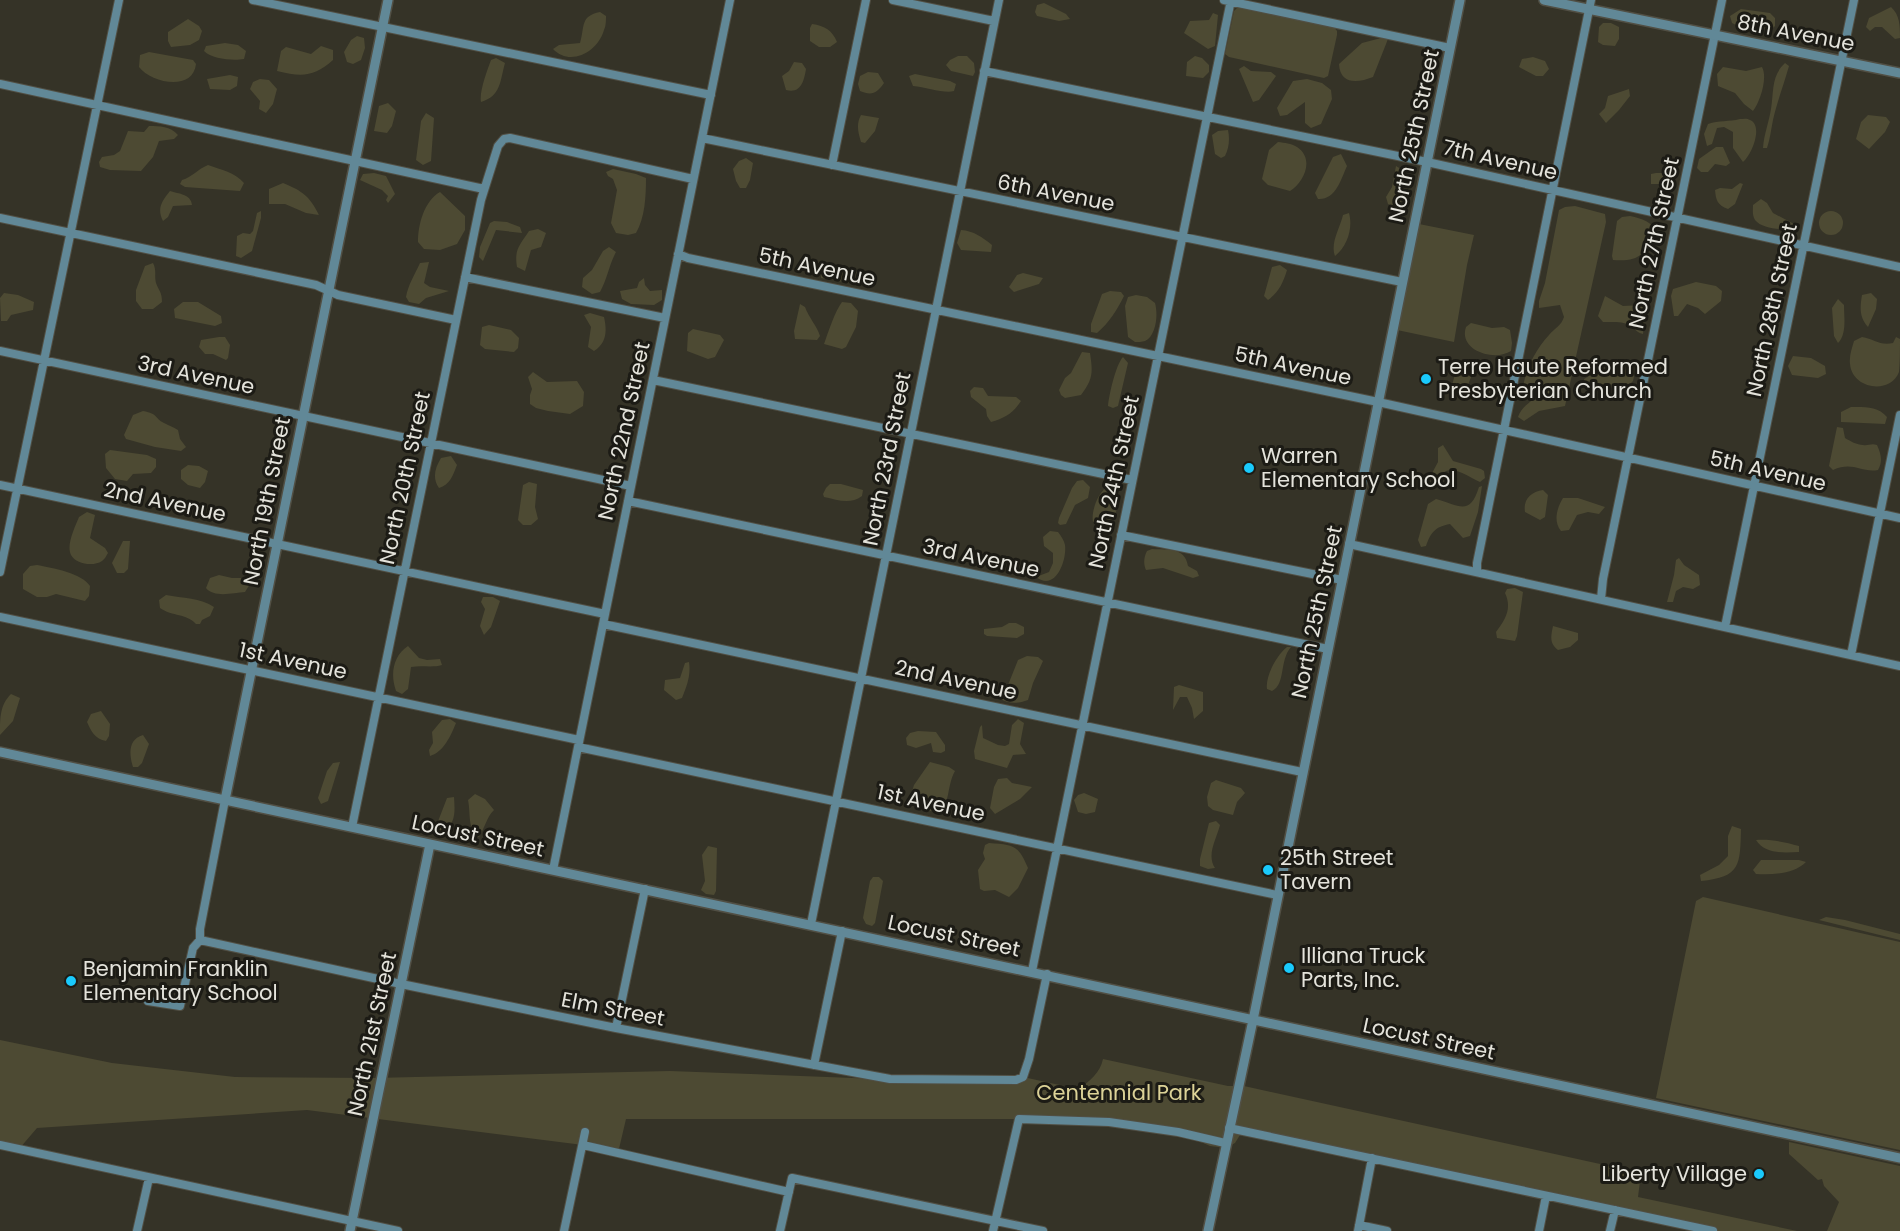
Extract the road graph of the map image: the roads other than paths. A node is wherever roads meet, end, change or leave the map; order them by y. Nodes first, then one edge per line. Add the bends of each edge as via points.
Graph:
1 (119, 0) edge
2 (253, 0) edge
3 (388, 0) edge
4 (730, 0) edge
5 (866, 0) edge
6 (893, 0) edge
7 (999, 0) edge
8 (1229, 0) edge
9 (1460, 0) edge
10 (1544, 0) edge
11 (1722, 0) edge
12 (1854, 0) edge
13 (1590, 4) edge
14 (994, 21) junction
15 (382, 27) junction
16 (1715, 35) junction
17 (1450, 48) junction
18 (1842, 61) junction
19 (984, 71) junction
20 (1900, 73) edge
21 (0, 84) edge
22 (711, 95) junction
23 (97, 105) junction
24 (1207, 117) junction
25 (702, 138) junction
26 (355, 160) junction
27 (1427, 162) junction
28 (832, 165) junction
29 (693, 179) junction
30 (484, 189) junction
31 (1552, 190) junction
32 (960, 192) junction
33 (0, 218) edge
34 (1678, 218) junction
35 (70, 234) junction
36 (1182, 237) junction
37 (1803, 246) junction
38 (678, 254) junction
39 (1900, 267) edge
40 (465, 277) junction
41 (1402, 282) junction
42 (328, 291) junction
43 (936, 310) junction
44 (665, 318) junction
45 (456, 320) junction
46 (0, 351) edge
47 (1158, 357) junction
48 (44, 361) junction
49 (653, 380) junction
50 (1378, 402) junction
51 (1900, 415) edge
52 (303, 417) junction
53 (1503, 430) junction
54 (911, 434) junction
55 (431, 444) junction
56 (1628, 458) junction
57 (1132, 480) junction
58 (0, 485) edge
59 (631, 486) junction
60 (1754, 486) junction
61 (17, 489) junction
62 (628, 501) junction
63 (1880, 514) junction
64 (1900, 518) edge
65 (1121, 535) junction
66 (277, 544) junction
67 (1349, 544) junction
68 (886, 556) junction
69 (405, 571) junction
70 (0, 572) edge
71 (1477, 572) junction
72 (1342, 580) junction
73 (1601, 599) junction
74 (1107, 603) junction
75 (605, 614) junction
76 (0, 617) edge
77 (603, 624) junction
78 (1725, 627) junction
79 (1328, 649) junction
80 (1851, 655) junction
81 (1900, 666) edge
82 (251, 670) junction
83 (861, 679) junction
84 (379, 698) junction
85 (1082, 726) junction
86 (579, 743) junction
87 (0, 752) edge
88 (1302, 772) junction
89 (225, 800) junction
90 (836, 802) junction
91 (352, 827) junction
92 (430, 844) junction
93 (1057, 848) junction
94 (553, 870) junction
95 (645, 889) junction
96 (1277, 895) junction
97 (811, 924) junction
98 (842, 931) junction
99 (200, 940) junction
100 (1032, 971) junction
101 (1047, 974) junction
102 (401, 984) junction
103 (147, 1001) dead end
104 (1253, 1020) junction
105 (616, 1028) junction
106 (814, 1065) junction
107 (1228, 1128) junction
108 (585, 1132) dead end
109 (1225, 1143) junction
110 (0, 1145) edge
111 (583, 1145) junction
112 (1372, 1158) junction
113 (1900, 1158) edge
114 (149, 1178) junction
115 (789, 1192) junction
116 (1546, 1196) junction
117 (1615, 1210) junction
118 (995, 1220) junction
119 (351, 1226) edge
120 (1359, 1228) edge
121 (1688, 1229) edge
122 (137, 1231) edge
123 (398, 1231) edge
124 (564, 1231) edge
125 (780, 1231) edge
126 (993, 1231) edge
127 (1043, 1231) edge
128 (1208, 1231) edge
129 (1387, 1231) edge
130 (1539, 1231) edge
131 (1610, 1231) edge
132 (1713, 1231) edge

1 - 23 street
2 - 15 street
3 - 15 street, North 19th Street
4 - 22 street, North 22nd Street
5 - 28 street
6 - 14 street
7 - 14 street, North 23rd Street
8 - 17 street
8 - 24 street, North 24th Street
9 - 17 street, North 25th Street
10 - 13 street, 8th Avenue
11 - 16 street, North 27th Street
12 - 18 street, North 28th Street
13 - 16 street, 8th Avenue
13 - 31 street
14 - 19 street, North 23rd Street
15 - 22 street
15 - 26 street, North 19th Street
16 - 18 street, 8th Avenue
16 - 34 street, North 27th Street
17 - 27 street, North 25th Street
18 - 20 street, 8th Avenue
18 - 37 street, North 28th Street
19 - 24 street, 7th Avenue
19 - 32 street, North 23rd Street
21 - 23 street
22 - 25 street, North 22nd Street
23 - 26 street
23 - 35 street
24 - 27 street, 7th Avenue
24 - 36 street, North 24th Street
25 - 28 street, 6th Avenue
25 - 29 street, North 22nd Street
26 - 30 street
26 - 42 street, North 19th Street
27 - 31 street, 7th Avenue
27 - 41 street, North 25th Street
28 - 32 street, 6th Avenue
29 - 30 street, North 20th Street via 515,139 504,140 498,146
29 - 38 street, North 22nd Street
30 - 40 street, North 20th Street
31 - 34 street, 7th Avenue
31 - 53 street
32 - 36 street, 6th Avenue
32 - 43 street, North 23rd Street
33 - 35 street
34 - 37 street, 7th Avenue
34 - 56 street, North 27th Street
35 - 42 street via 316,285
35 - 48 street
36 - 41 street, 6th Avenue
36 - 47 street, North 24th Street
37 - 39 street, 7th Avenue
37 - 60 street, North 28th Street
38 - 43 street, 5th Avenue
38 - 44 street, North 22nd Street
40 - 44 street
40 - 45 street, North 20th Street
41 - 50 street, North 25th Street
42 - 45 street
42 - 52 street, North 19th Street
43 - 47 street, 5th Avenue
43 - 54 street, North 23rd Street
44 - 49 street, North 22nd Street
45 - 55 street, North 20th Street
46 - 48 street, 3rd Avenue
47 - 50 street, 5th Avenue
47 - 57 street, North 24th Street
48 - 52 street, 3rd Avenue
48 - 61 street
49 - 54 street
49 - 59 street, North 22nd Street
50 - 53 street, 5th Avenue
50 - 67 street, North 25th Street
51 - 63 street
52 - 55 street, 3rd Avenue
52 - 66 street, North 19th Street
53 - 56 street, 5th Avenue
53 - 71 street
54 - 57 street
54 - 68 street, North 23rd Street
55 - 59 street, 3rd Avenue
55 - 69 street, North 20th Street
56 - 60 street, 5th Avenue
56 - 73 street, North 27th Street
57 - 65 street, North 24th Street
58 - 61 street, 2nd Avenue
59 - 62 street, North 22nd Street
60 - 63 street, 5th Avenue
60 - 78 street, North 28th Street
61 - 66 street, 2nd Avenue
61 - 70 street
62 - 68 street, 3rd Avenue
62 - 75 street, North 22nd Street
63 - 64 street, 5th Avenue
63 - 80 street
65 - 72 street
65 - 74 street, North 24th Street
66 - 69 street, 2nd Avenue
66 - 82 street, North 19th Street
67 - 71 street
67 - 72 street, North 25th Street
68 - 74 street, 3rd Avenue
68 - 83 street, North 23rd Street
69 - 75 street, 2nd Avenue
69 - 84 street, North 20th Street
71 - 73 street
72 - 79 street, North 25th Street
73 - 78 street
74 - 79 street, 3rd Avenue
74 - 85 street, North 24th Street
75 - 77 street, North 22nd Street
76 - 82 street, 1st Avenue
77 - 83 street, 2nd Avenue
77 - 86 street, North 22nd Street
78 - 80 street
79 - 88 street, North 25th Street
80 - 81 street
82 - 84 street, 1st Avenue
82 - 89 street, North 19th Street
83 - 85 street, 2nd Avenue
83 - 90 street, North 23rd Street
84 - 86 street, 1st Avenue
84 - 91 street, North 20th Street
85 - 88 street, 2nd Avenue
85 - 93 street, North 24th Street
86 - 90 street, 1st Avenue
86 - 94 street, North 22nd Street
87 - 89 street, Locust Street
88 - 96 street, North 25th Street
89 - 91 street, Locust Street
89 - 99 street, North 19th Street
90 - 93 street, 1st Avenue
90 - 97 street, North 23rd Street
91 - 92 street, Locust Street
92 - 94 street, Locust Street
92 - 102 street, North 21st Street
93 - 96 street, 1st Avenue
93 - 100 street, North 24th Street
94 - 95 street, Locust Street
95 - 97 street, Locust Street
95 - 105 street
96 - 104 street, North 25th Street
97 - 98 street, Locust Street
98 - 100 street, Locust Street
98 - 106 street
99 - 102 street, Elm Street
99 - 103 street, North 19th Street via 193,948 180,1006
100 - 101 street, Locust Street
101 - 104 street, Locust Street
101 - 106 street, Elm Street via 1029,1059 1023,1077 1016,1080 905,1080
102 - 105 street, Elm Street
102 - 119 street, North 21st Street
104 - 107 street, North 25th Street
104 - 113 street, Locust Street
105 - 106 street, Elm Street
107 - 109 street, North 25th Street
107 - 112 street
108 - 111 street
109 - 118 street via 1109,1122 1019,1119
109 - 128 street, North 25th Street
110 - 114 street
111 - 115 street
111 - 124 street
112 - 116 street
112 - 120 street
114 - 119 street
114 - 122 street
115 - 118 street via 792,1178
115 - 125 street
116 - 117 street
116 - 130 street
117 - 121 street
117 - 131 street
118 - 126 street
118 - 127 street
119 - 123 street
120 - 129 street
121 - 132 street

